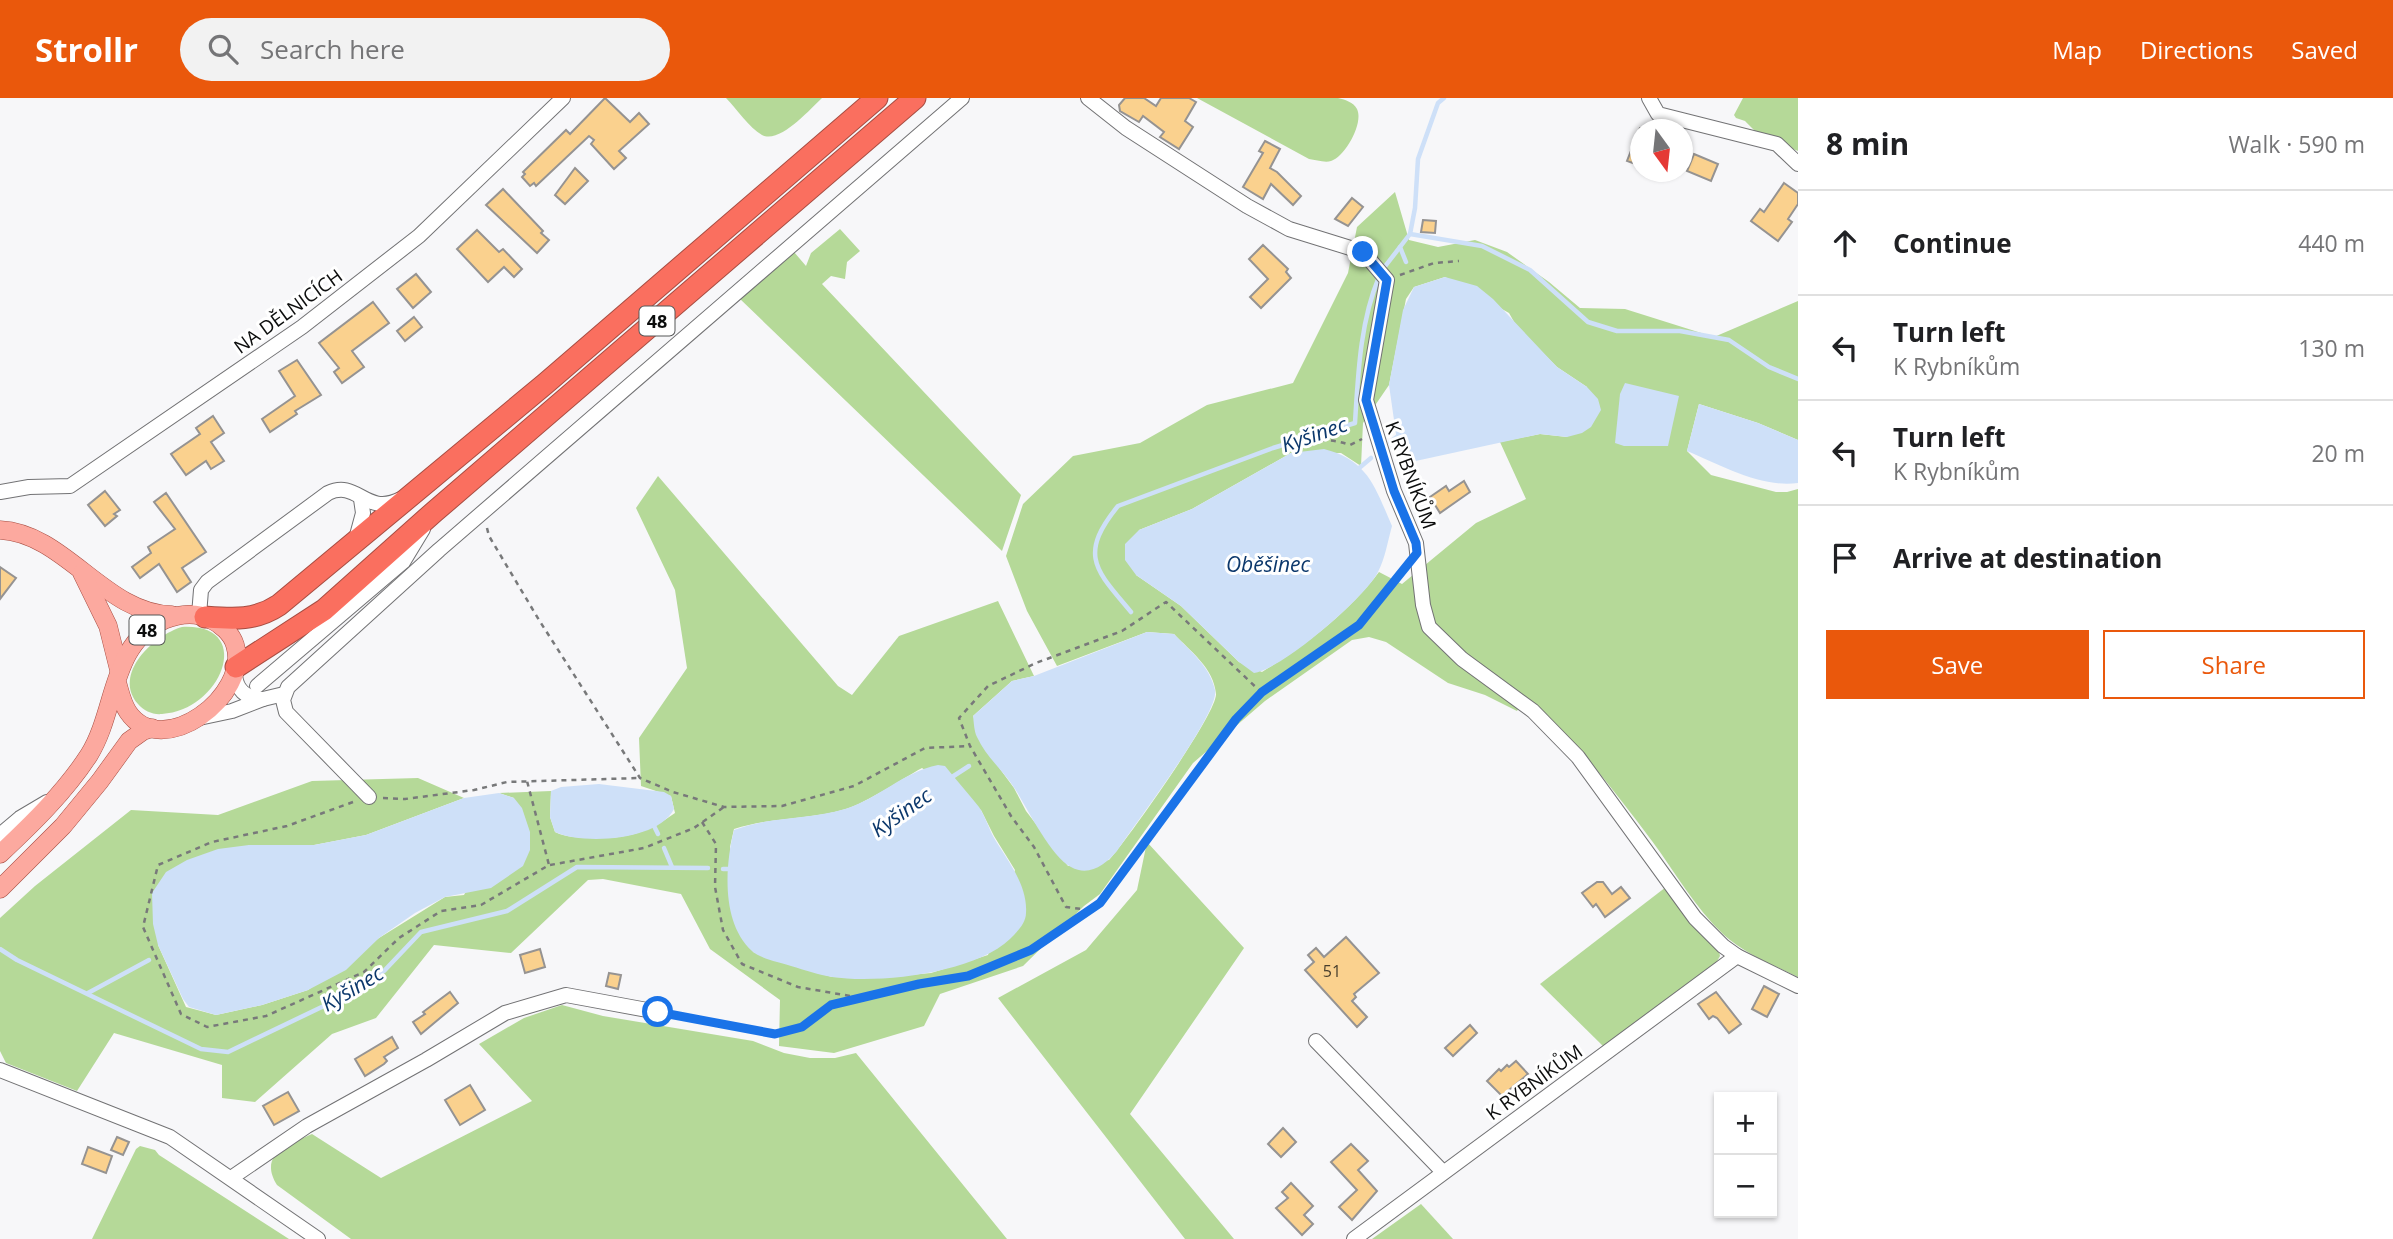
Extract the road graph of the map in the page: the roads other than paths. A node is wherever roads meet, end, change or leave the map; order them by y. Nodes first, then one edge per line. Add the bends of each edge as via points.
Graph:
1 (563, 98) edge
2 (877, 98) edge
3 (915, 98) edge
4 (962, 98) edge
5 (1088, 98) edge
6 (1649, 98) edge
7 (1798, 164) edge
8 (0, 492) edge
9 (416, 492) junction
10 (361, 499) junction
11 (434, 512) junction
12 (0, 530) edge
13 (346, 551) junction
14 (82, 573) junction
15 (175, 615) junction
16 (202, 616) junction
17 (236, 669) junction
18 (118, 676) junction
19 (260, 692) junction
20 (284, 694) junction
21 (197, 718) junction
22 (152, 728) junction
23 (369, 797) road end
24 (0, 847) edge
25 (0, 889) edge
26 (1737, 956) junction
27 (1798, 986) edge
28 (658, 1012) road end
29 (1315, 1041) dead end
30 (2, 1069) edge
31 (1443, 1172) junction
32 (231, 1178) junction
33 (318, 1239) edge
34 (1354, 1239) edge

1 - 8 street, NA DĚLNICÍCH via 419,236 302,327 70,486 29,486
2 - 9 highway, 48
3 - 11 highway, 48
4 - 20 street via 484,511
5 - 26 street, K RYBNÍKŮM via 1247,206 1289,229 1363,252 1387,280 1366,400 1394,491 1416,543 1429,627 1462,659 1533,711 1578,757 1695,918
6 - 7 street via 1657,114 1777,144
9 - 10 street via 382,505
9 - 13 highway, 48
10 - 13 street via 361,527
10 - 16 street via 345,489 328,493 214,576 201,590
11 - 17 highway, 48 via 324,610
11 - 19 street via 403,562
12 - 14 main road via 36,538
13 - 16 highway, 48 via 267,612 242,619
14 - 15 main road via 142,610
14 - 18 main road via 108,626
15 - 16 main road, 48
15 - 18 main road, 48 via 141,635 127,652
16 - 17 main road via 222,626 234,640
17 - 19 street via 236,682 244,693 250,698
17 - 21 main road, 48 via 217,703
18 - 22 main road via 128,713
18 - 24 main road, 48 via 105,722 90,753 57,796
19 - 20 street
19 - 21 street via 232,712
20 - 23 street via 286,712
21 - 22 main road, 48 via 177,727
22 - 25 main road, 48 via 129,741 81,804
26 - 27 street, K RYBNÍKŮM
26 - 31 street, K RYBNÍKŮM
28 - 32 street via 566,995 505,1013 307,1126
29 - 31 street
30 - 32 street via 170,1137
31 - 34 street, K RYBNÍKŮM
32 - 33 street

